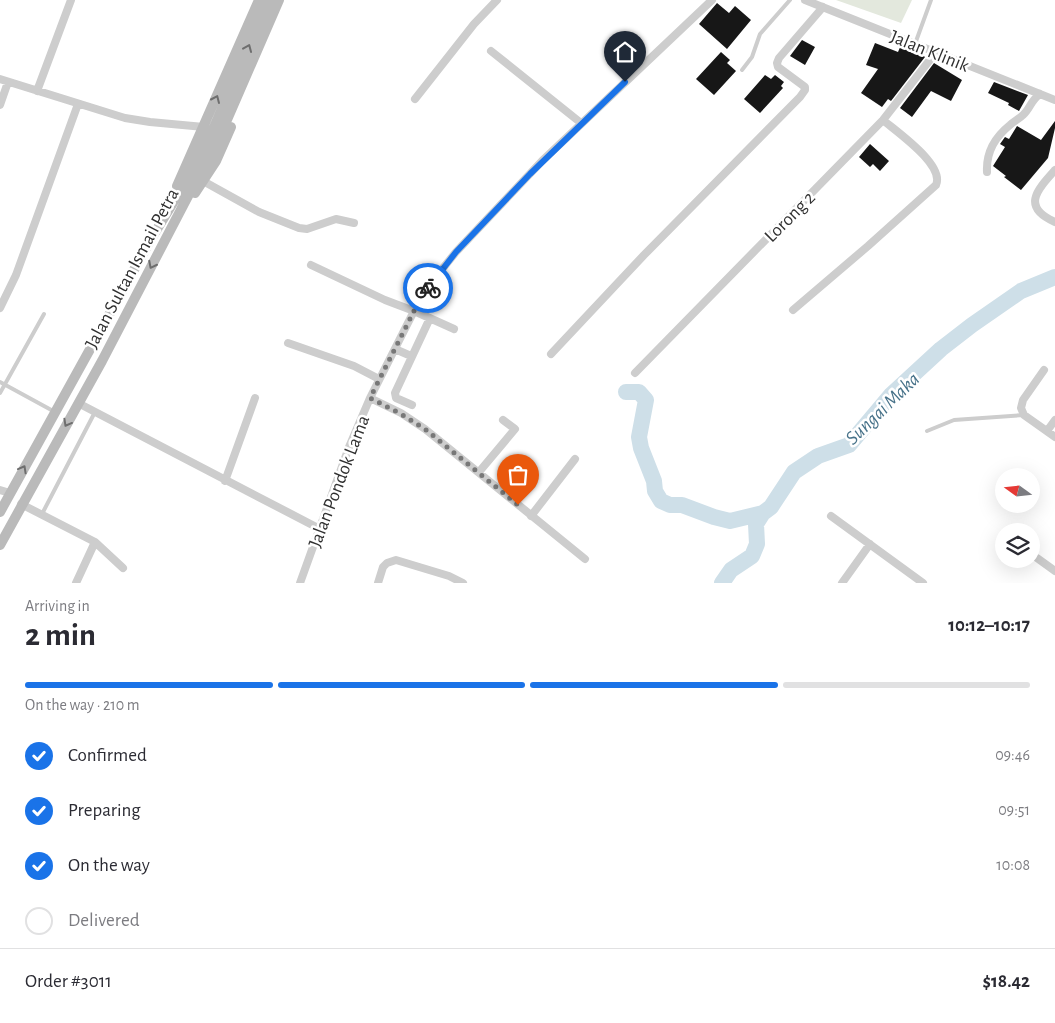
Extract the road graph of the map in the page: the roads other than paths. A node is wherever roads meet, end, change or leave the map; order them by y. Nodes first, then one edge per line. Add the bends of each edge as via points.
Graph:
1 (71, 0) edge
2 (259, 0) edge
3 (269, 0) edge
4 (279, 0) edge
5 (286, 0) edge
6 (497, 0) edge
7 (712, 0) edge
8 (790, 0) edge
9 (805, 0) edge
10 (931, 0) edge
11 (823, 7) junction
12 (915, 44) junction
13 (491, 51) dead end
14 (936, 52) junction
15 (742, 70) dead end
16 (0, 80) edge
17 (8, 82) junction
18 (37, 91) junction
19 (1040, 94) junction
20 (414, 99) dead end
21 (1055, 100) edge
22 (78, 104) junction
23 (0, 105) edge
24 (884, 120) junction
25 (581, 123) junction
26 (204, 127) junction
27 (219, 127) junction
28 (1055, 170) edge
29 (986, 172) dead end
30 (204, 181) junction
31 (1055, 222) edge
32 (354, 223) dead end
33 (167, 235) junction
34 (151, 239) junction
35 (311, 266) dead end
36 (2, 299) edge
37 (0, 308) edge
38 (793, 310) dead end
39 (414, 311) junction
40 (44, 314) dead end
41 (430, 318) junction
42 (454, 329) dead end
43 (288, 343) dead end
44 (394, 349) junction
45 (551, 354) dead end
46 (411, 356) junction
47 (1044, 370) dead end
48 (635, 373) dead end
49 (379, 379) junction
50 (2, 384) edge
51 (0, 393) edge
52 (255, 398) dead end
53 (370, 398) junction
54 (78, 404) junction
55 (412, 404) dead end
56 (55, 412) junction
57 (95, 412) junction
58 (1024, 415) junction
59 (503, 420) dead end
60 (1055, 420) edge
61 (927, 431) dead end
62 (1047, 431) junction
63 (1055, 438) edge
64 (575, 459) dead end
65 (479, 472) junction
66 (225, 481) junction
67 (5, 492) edge
68 (21, 504) junction
69 (0, 512) edge
70 (42, 514) junction
71 (531, 516) junction
72 (831, 516) dead end
73 (320, 529) junction
74 (95, 542) junction
75 (870, 544) junction
76 (0, 545) edge
77 (585, 559) dead end
78 (1040, 560) edge
79 (123, 568) dead end
80 (1055, 571) edge
81 (76, 583) edge
82 (300, 583) edge
83 (378, 583) edge
84 (463, 583) edge
85 (842, 583) edge
86 (923, 583) edge

1 - 18 street
26 -> 2 main road
27 -> 3 main road, Jalan Sultan Ismail Petra
4 - 27 main road, Jalan Sultan Ismail Petra
5 - 30 main road via 216,161
6 - 20 street
7 - 25 street, Jalan Pondok Lama
8 - 15 lane via 760,34 752,57
9 - 11 street, Jalan Klinik
10 - 12 lane
11 - 12 street, Jalan Klinik
11 - 45 street via 777,63 805,87 800,97
12 - 14 street, Jalan Klinik
13 - 25 street
14 - 19 street, Jalan Klinik
14 - 24 street, Lorong 2
16 - 17 street
17 - 18 street
17 - 23 street
18 - 22 street
19 - 21 street, Jalan Klinik
19 - 29 street via 995,141 986,162
22 - 26 street via 125,118
22 - 36 street via 16,275
24 - 38 street via 933,166 938,177 936,185
24 - 48 street, Lorong 2
25 - 39 street, Jalan Pondok Lama via 456,252
26 - 34 main road
27 - 33 main road, Jalan Sultan Ismail Petra
27 - 34 main road, Jalan Sultan Ismail Petra
28 - 31 street via 1038,188 1035,198 1036,207 1043,216
30 - 32 street via 259,212 299,228 307,229 336,219
30 - 33 main road
33 -> 54 main road, Jalan Sultan Ismail Petra
34 - 56 main road, Jalan Sultan Ismail Petra
35 - 39 street
36 - 37 street
39 - 41 street
39 - 44 street, Jalan Pondok Lama
40 - 50 lane
41 - 42 street
41 - 46 street
43 - 49 street via 354,366
44 - 46 street
44 - 49 street, Jalan Pondok Lama
46 - 55 street via 394,393 396,398
47 - 58 street via 1023,400 1021,408
49 - 53 street, Jalan Pondok Lama
50 - 51 lane
50 - 56 lane
52 - 66 street
53 - 65 street via 425,429
53 - 73 street, Jalan Pondok Lama
54 - 57 street
54 -> 68 main road, Jalan Sultan Ismail Petra
67 -> 56 main road, Jalan Sultan Ismail Petra
57 - 66 street
57 - 70 lane
58 - 61 lane via 954,420
58 - 62 street
59 - 65 street via 515,429
60 - 62 street
62 - 63 street
64 - 71 street
65 - 71 street
66 - 73 street
67 - 69 main road, Jalan Sultan Ismail Petra
68 - 70 street
68 - 76 main road, Jalan Sultan Ismail Petra
70 - 74 street
71 - 77 street
72 - 75 street
73 - 82 street, Jalan Pondok Lama
74 - 79 street
74 - 81 street
75 - 85 street
75 - 86 street
78 - 80 street
83 - 84 street via 383,567 396,560

